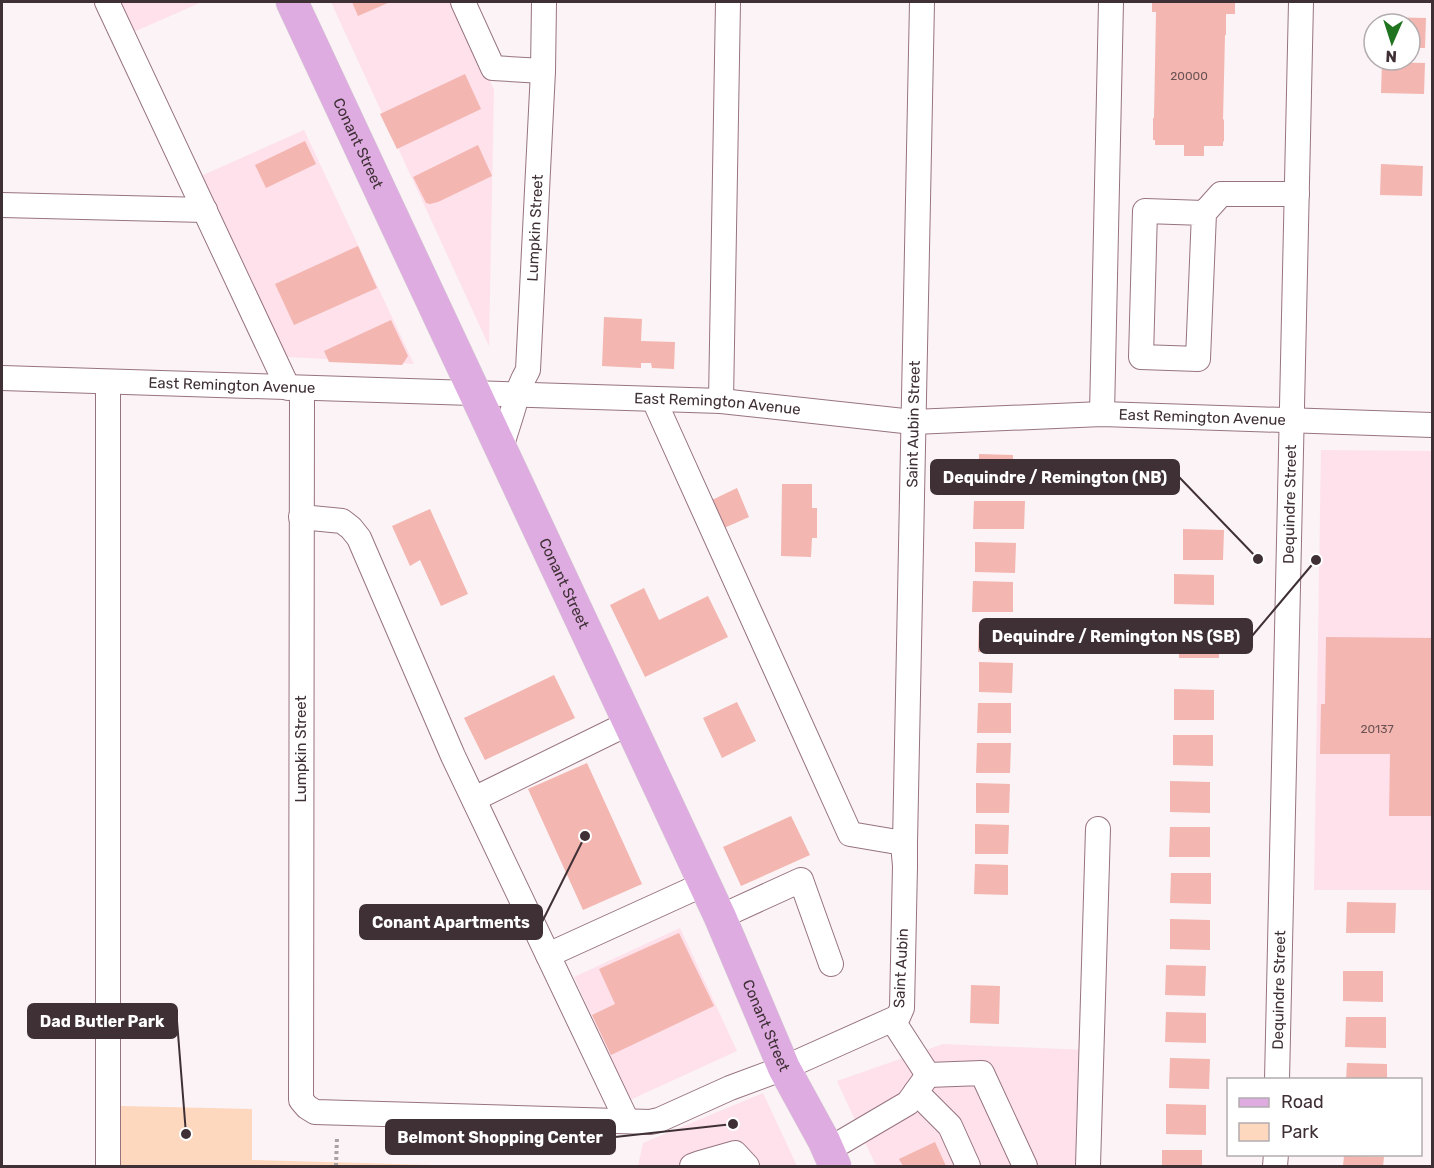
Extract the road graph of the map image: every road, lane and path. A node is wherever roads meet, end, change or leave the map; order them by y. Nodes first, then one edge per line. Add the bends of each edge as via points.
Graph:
1 (107, 2) edge
2 (292, 2) edge
3 (463, 2) edge
4 (544, 2) edge
5 (728, 2) edge
6 (922, 2) edge
7 (1111, 2) edge
8 (1301, 2) edge
9 (543, 70) junction
10 (1297, 194) junction
11 (2, 205) edge
12 (205, 210) junction
13 (1204, 213) junction
14 (2, 378) edge
15 (108, 381) junction
16 (295, 388) junction
17 (475, 393) junction
18 (516, 395) junction
19 (654, 400) junction
20 (721, 401) junction
21 (1102, 414) junction
22 (1292, 420) junction
23 (913, 422) junction
24 (1432, 425) edge
25 (501, 448) junction
26 (301, 517) junction
27 (629, 723) junction
28 (474, 799) junction
29 (1098, 829) dead end
30 (904, 851) junction
31 (704, 884) junction
32 (720, 917) junction
33 (548, 955) junction
34 (831, 964) dead end
35 (892, 1021) junction
36 (784, 1068) junction
37 (1277, 1078) edge
38 (922, 1084) junction
39 (308, 1107) joint
40 (627, 1121) junction
41 (337, 1133) dead end
42 (832, 1158) edge
43 (108, 1167) edge
44 (336, 1167) edge
45 (692, 1167) edge
46 (747, 1167) edge
47 (968, 1167) edge
48 (1026, 1167) edge
49 (1088, 1167) edge

1 - 12 street
2 - 17 main road, Conant Street
3 - 9 street via 493,68
4 - 9 street, Lumpkin Street
5 - 20 street
6 - 23 street, Saint Aubin Street
7 - 21 street
8 - 10 street, Dequindre Street
9 - 18 street, Lumpkin Street via 528,370
10 - 13 street via 1221,194
10 - 22 street, Dequindre Street
11 - 12 street
12 - 16 street
13 - 13 street via 1198,359 1141,357 1145,211
14 - 15 street, East Remington Avenue
15 - 16 street, East Remington Avenue
15 - 43 street
16 - 17 street, East Remington Avenue
16 - 26 street, Lumpkin Street
17 - 18 street, East Remington Avenue
17 - 25 main road, Conant Street
18 - 19 street, East Remington Avenue
18 - 25 street, Lumpkin Street
19 - 20 street, East Remington Avenue
19 - 30 street via 850,834
20 - 23 street, East Remington Avenue
21 - 22 street, East Remington Avenue
21 - 23 street, East Remington Avenue
22 - 24 street, East Remington Avenue
22 - 37 street, Dequindre Street
23 - 30 street, Saint Aubin Street
25 - 27 main road, Conant Street
26 - 28 street via 342,521 359,538
26 - 39 street, Lumpkin Street via 301,1100
27 - 28 street
27 - 31 main road, Conant Street
28 - 33 street
29 - 49 street
30 - 35 street, Saint Aubin via 902,1008
31 - 32 main road, Conant Street
31 - 33 street
32 - 34 street via 801,880
32 - 36 main road, Conant Street
33 - 40 street
35 - 36 street, Saint Aubin
35 - 38 street
36 - 40 street, Saint Aubin via 659,1120
36 - 42 main road, Conant Street
38 - 42 street via 908,1103
38 - 47 street via 950,1126
38 - 48 street via 982,1073
39 - 40 street, Saint Aubin via 315,1112
41 - 44 path
45 - 46 street via 735,1153

